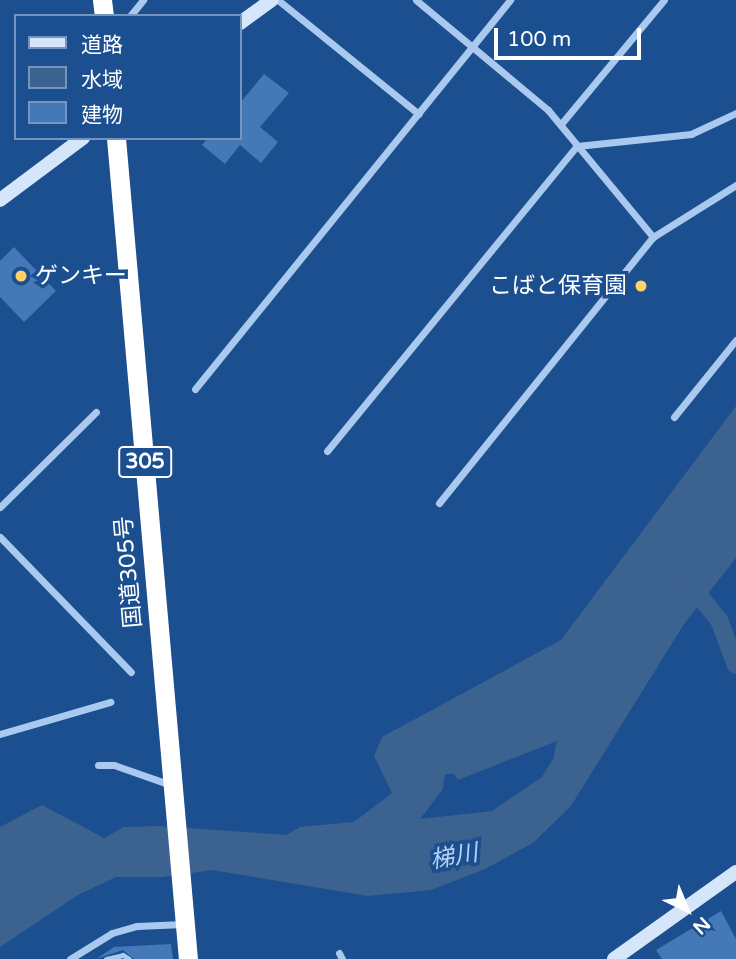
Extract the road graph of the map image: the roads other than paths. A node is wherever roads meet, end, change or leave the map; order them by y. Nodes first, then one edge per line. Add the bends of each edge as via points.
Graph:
1 (143, 0) edge
2 (272, 0) edge
3 (278, 0) edge
4 (416, 0) edge
5 (510, 0) edge
6 (664, 0) edge
7 (132, 14) edge
8 (242, 22) edge
9 (473, 47) junction
10 (736, 113) edge
11 (419, 114) junction
12 (561, 124) junction
13 (80, 140) edge
14 (116, 140) edge
15 (577, 146) junction
16 (736, 186) edge
17 (0, 200) edge
18 (653, 237) junction
19 (736, 340) edge
20 (195, 388) dead end
21 (96, 412) dead end
22 (674, 417) dead end
23 (327, 451) dead end
24 (439, 503) dead end
25 (0, 507) edge
26 (0, 537) edge
27 (131, 672) dead end
28 (110, 702) dead end
29 (0, 734) edge
30 (98, 765) dead end
31 (173, 790) junction
32 (736, 872) edge
33 (184, 920) junction
34 (70, 959) edge
35 (106, 959) edge
36 (129, 959) edge
37 (188, 959) edge
38 (614, 959) edge

1 - 7 street
2 - 8 street
3 - 11 street
4 - 9 street
5 - 9 street
6 - 12 street
9 - 11 street
9 - 12 street
10 - 15 street via 691,134
11 - 20 street
12 - 15 street
13 - 17 street
14 - 31 highway, 国道305号 / 305
15 - 18 street
15 - 23 street
16 - 18 street
18 - 24 street
19 - 22 street
21 - 25 street
26 - 27 street
28 - 29 street
30 - 31 street via 114,765
31 - 33 highway, 国道305号 / 305
32 - 38 street
33 - 34 street via 112,933
33 - 37 highway, 国道305号 / 305
35 - 36 lane via 123,955

